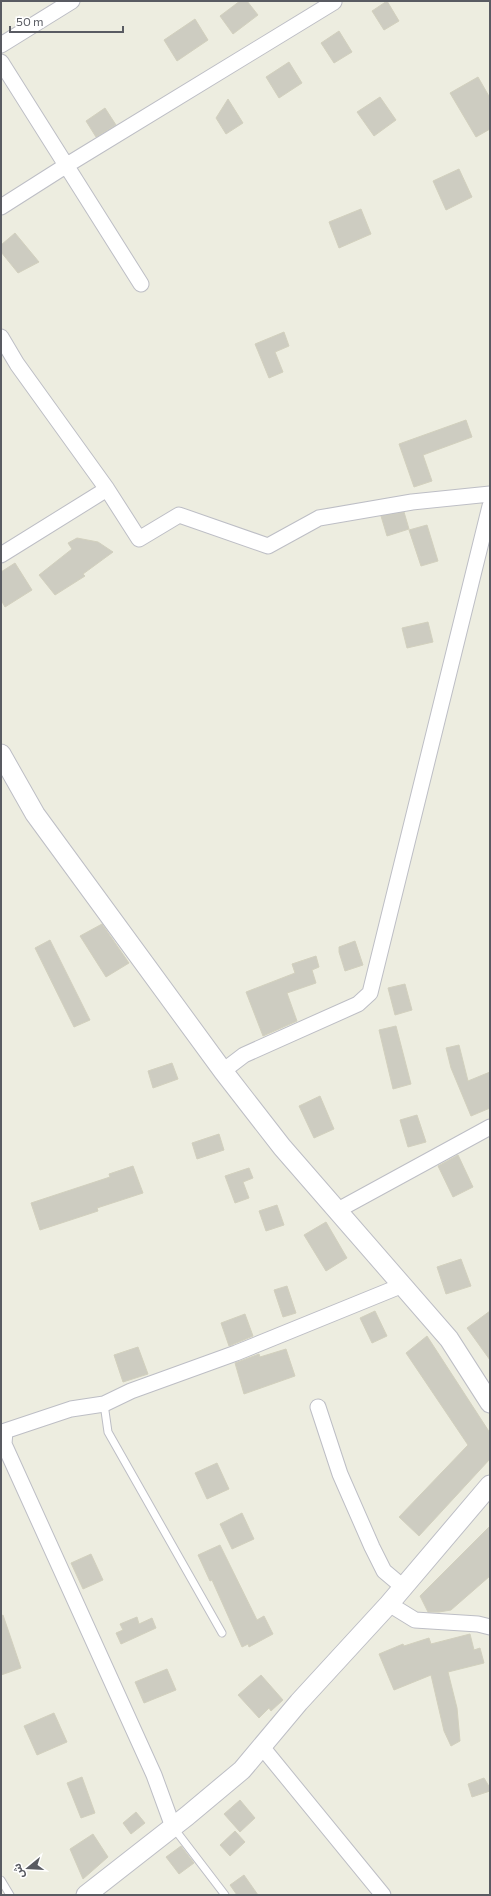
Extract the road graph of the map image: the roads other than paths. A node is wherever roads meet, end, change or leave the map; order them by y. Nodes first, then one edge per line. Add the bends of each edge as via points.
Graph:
1 (72, 1) edge
2 (334, 2) dead end
3 (1, 45) edge
4 (1, 62) edge
5 (67, 165) junction
6 (1, 207) edge
7 (141, 284) dead end
8 (1, 337) edge
9 (107, 489) junction
10 (490, 494) edge
11 (490, 506) edge
12 (1, 555) edge
13 (1, 754) edge
14 (223, 1071) junction
15 (490, 1127) edge
16 (338, 1210) junction
17 (403, 1285) junction
18 (483, 1378) edge
19 (490, 1403) edge
20 (104, 1404) junction
21 (318, 1407) dead end
22 (490, 1486) edge
23 (403, 1587) junction
24 (389, 1604) junction
25 (490, 1627) edge
26 (222, 1633) dead end
27 (262, 1747) junction
28 (173, 1827) junction
29 (1, 1880) edge
30 (10, 1895) edge
31 (86, 1895) edge
32 (225, 1895) edge
33 (383, 1895) edge

1 - 3 street
2 - 5 street
4 - 5 street
5 - 6 street
5 - 7 street
8 - 9 street via 17,364
9 - 10 street via 139,539 179,515 268,546 319,518 412,502
9 - 12 street
11 - 14 street via 370,993 358,1004 244,1055
13 - 14 street via 35,814
14 - 16 street via 282,1147
15 - 16 street
16 - 17 street
17 - 18 street
17 - 20 street via 236,1353 130,1391
18 - 19 street
20 - 26 lane via 108,1432
20 - 28 street via 71,1409 5,1431 4,1444 154,1775
21 - 23 street via 340,1474 372,1547 384,1571
22 - 23 street
23 - 24 street
24 - 25 street via 415,1620
24 - 27 street via 299,1702
27 - 28 street via 242,1770
27 - 33 street
28 - 31 street
28 - 32 lane
29 - 30 lane

